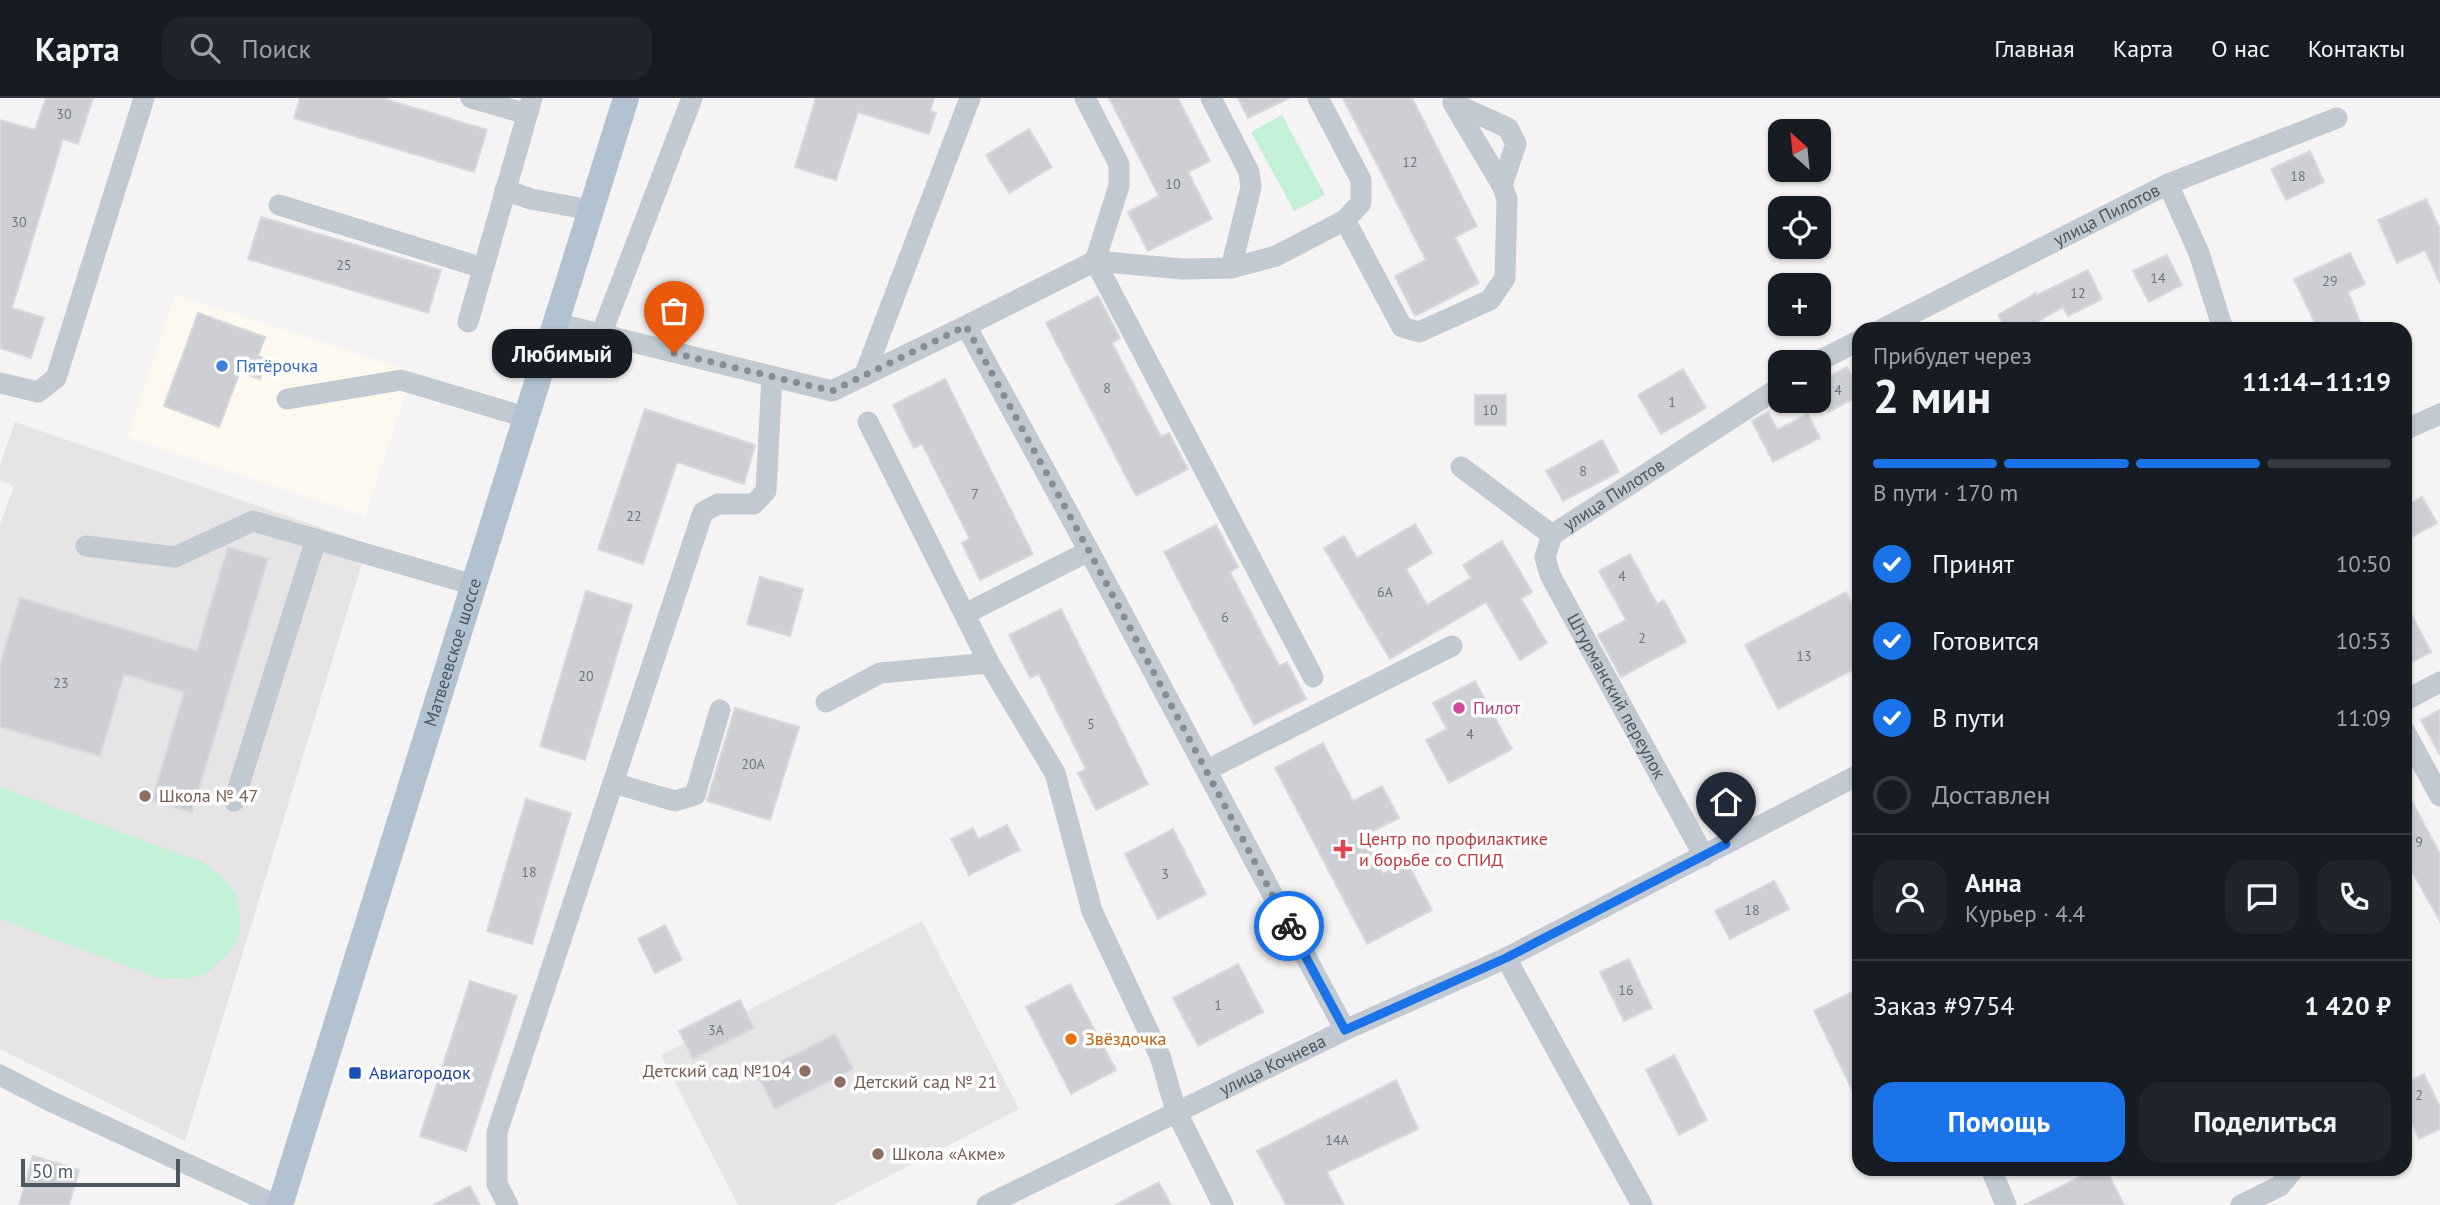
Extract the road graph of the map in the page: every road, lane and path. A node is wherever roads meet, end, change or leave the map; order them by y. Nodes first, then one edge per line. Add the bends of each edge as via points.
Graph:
1 (144, 98) edge
2 (471, 98) edge
3 (626, 98) edge
4 (692, 98) edge
5 (970, 98) edge
6 (1085, 98) edge
7 (1211, 98) edge
8 (1318, 98) edge
9 (529, 106) edge
10 (2337, 118) dead end
11 (2168, 184) junction
12 (1502, 185) dead end
13 (505, 190) junction
14 (279, 205) dead end
15 (590, 211) junction
16 (1345, 220) junction
17 (1095, 261) junction
18 (483, 268) junction
19 (1231, 268) junction
20 (468, 322) dead end
21 (1896, 322) edge
22 (2221, 322) edge
23 (555, 323) junction
24 (966, 326) junction
25 (601, 335) junction
26 (1852, 344) edge
27 (1831, 354) edge
28 (864, 376) junction
29 (772, 377) junction
30 (0, 383) edge
31 (1768, 395) edge
32 (286, 399) dead end
33 (2440, 414) edge
34 (525, 417) junction
35 (867, 422) dead end
36 (2412, 426) edge
37 (1461, 467) dead end
38 (1552, 535) junction
39 (316, 539) junction
40 (86, 547) dead end
41 (1089, 551) junction
42 (474, 585) junction
43 (965, 614) junction
44 (1452, 646) dead end
45 (989, 663) junction
46 (1313, 677) dead end
47 (2440, 682) edge
48 (2412, 697) edge
49 (826, 702) dead end
50 (720, 710) dead end
51 (2412, 745) edge
52 (1207, 771) junction
53 (1852, 778) edge
54 (613, 783) junction
55 (2440, 796) edge
56 (234, 800) dead end
57 (1704, 856) junction
58 (1506, 958) junction
59 (1345, 1030) junction
60 (0, 1075) edge
61 (1176, 1111) junction
62 (1994, 1176) edge
63 (2288, 1176) edge
64 (278, 1205) edge
65 (508, 1205) edge
66 (987, 1205) edge
67 (1223, 1205) edge
68 (1642, 1205) edge
69 (2006, 1205) edge
70 (2241, 1205) edge

1 - 30 street via 56,378 38,392
2 - 9 street
3 - 15 main road, Матвеевское шоссе
4 - 25 street
5 - 28 street
6 - 17 street via 1119,164 1119,186
7 - 19 street via 1249,172 1251,187
8 - 16 street via 1361,180 1361,203
9 - 13 street
10 - 11 street, улица Пилотов
11 - 21 street, улица Пилотов
11 - 22 street via 2199,253
12 - 16 street via 1507,199 1506,278 1490,300 1419,332 1402,327
13 - 15 street
13 - 18 street
14 - 18 street
15 - 23 main road, Матвеевское шоссе
16 - 19 street via 1276,256
17 - 19 street via 1183,270
17 - 24 street
17 - 46 street
18 - 20 street
23 - 25 street
23 - 34 main road, Матвеевское шоссе
24 - 28 street
24 - 41 street
25 - 29 street
26 - 27 street
28 - 29 street via 832,391
29 - 54 street via 766,491 754,503 718,504 703,512
31 - 38 street, улица Пилотов
32 - 34 street via 401,380
33 - 36 street
34 - 42 main road, Матвеевское шоссе
35 - 43 street
37 - 38 street
38 - 57 street, Штурманский переулок via 1545,557 1550,575
39 - 40 street via 253,521 175,557
39 - 42 street
39 - 56 street
41 - 43 street
41 - 52 street
42 - 64 main road, Матвеевское шоссе
43 - 45 street
44 - 52 street
45 - 49 street via 880,673
45 - 61 street via 1055,773 1092,911 1160,1056
47 - 48 street
50 - 54 street via 695,795 675,801
51 - 55 street
52 - 59 street
53 - 57 street, улица Кочнева
54 - 65 street via 497,1132 497,1184
57 - 58 street, улица Кочнева
58 - 59 street, улица Кочнева
58 - 68 street
59 - 61 street, улица Кочнева
60 - 64 street
61 - 66 street, улица Кочнева
61 - 67 street
62 - 69 street
63 - 70 street via 2280,1186

